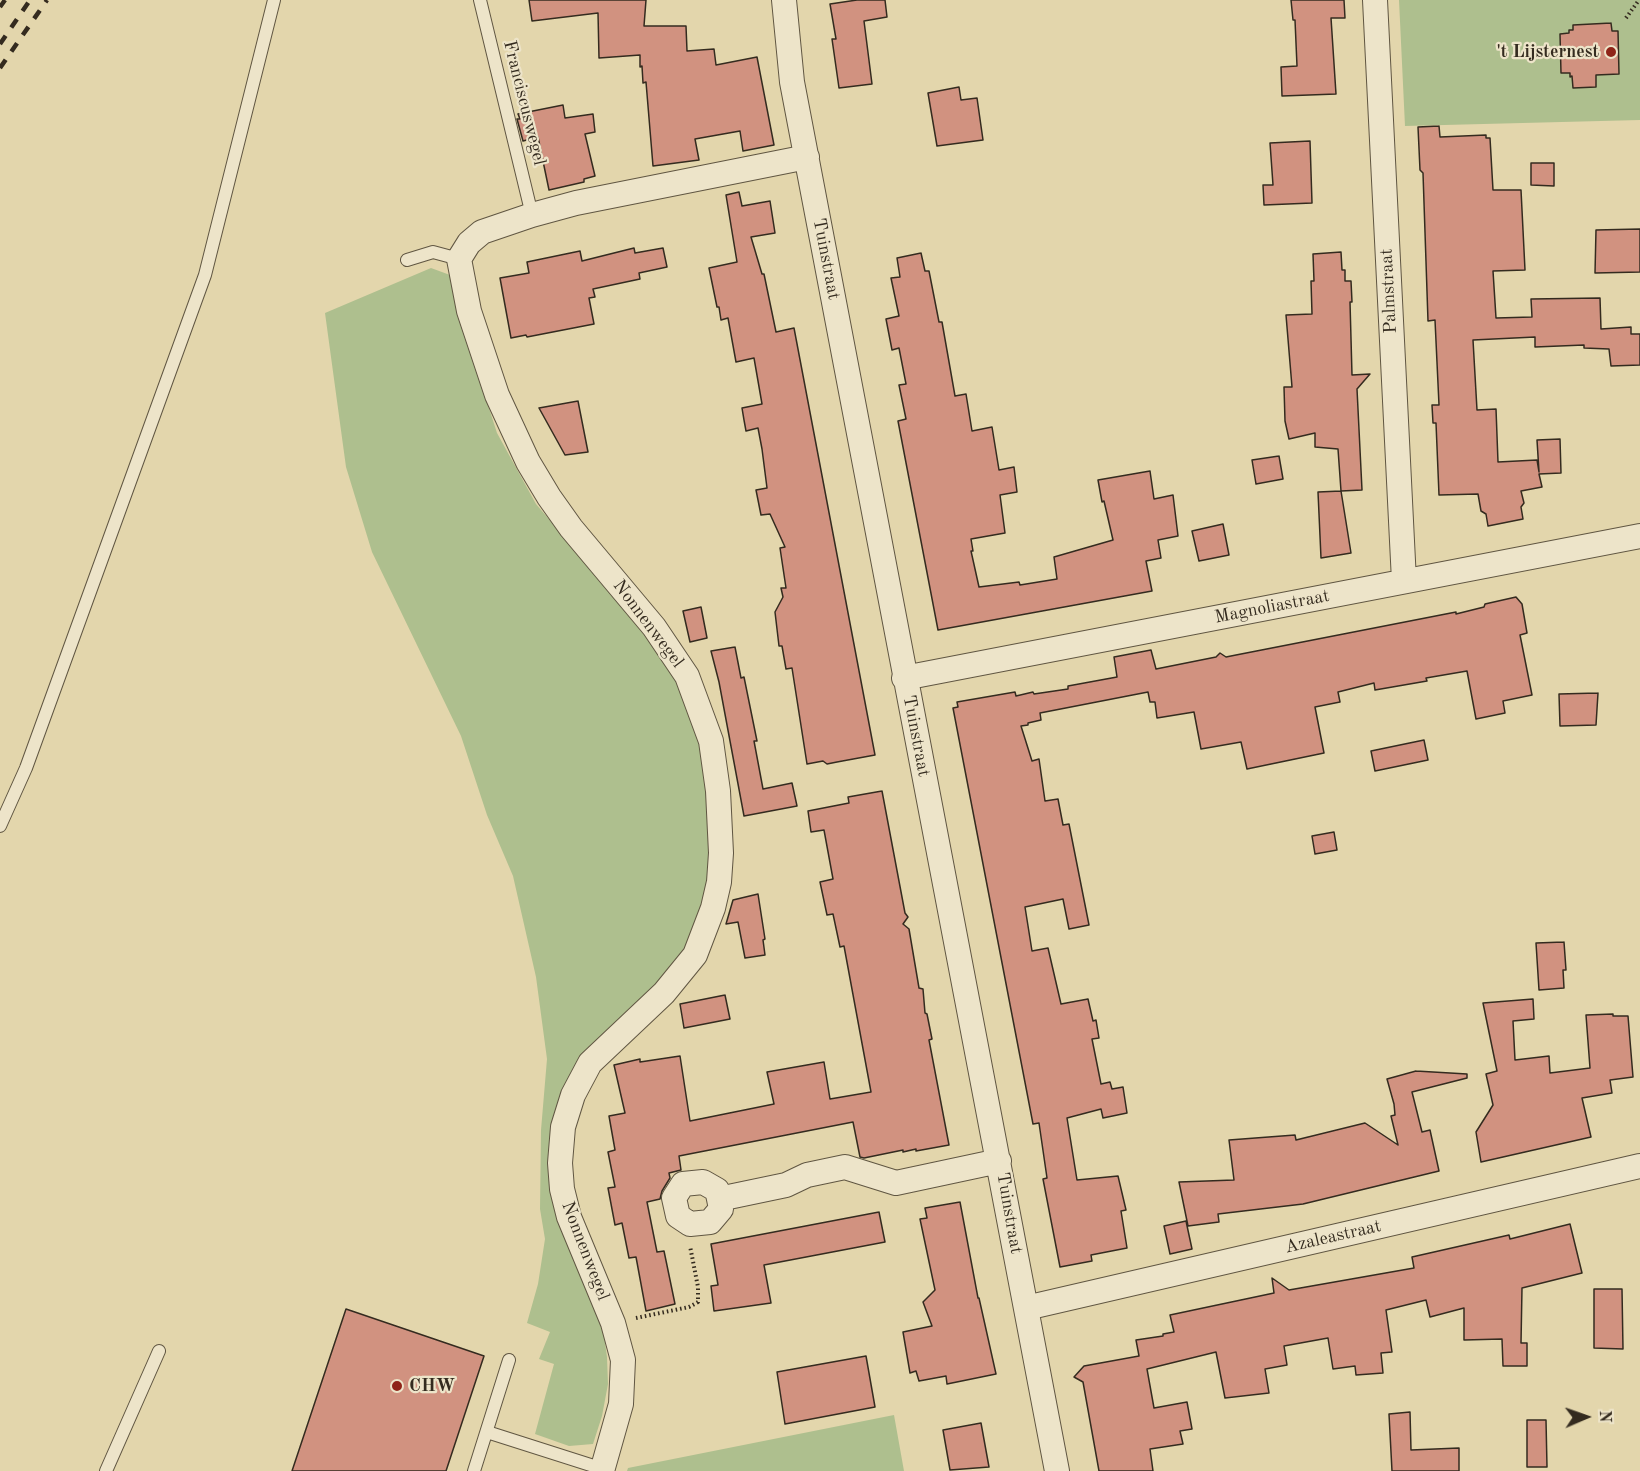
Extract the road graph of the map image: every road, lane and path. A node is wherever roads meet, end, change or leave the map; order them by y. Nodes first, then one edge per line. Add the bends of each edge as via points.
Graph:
1 (274, 0) edge
2 (480, 0) edge
3 (784, 0) edge
4 (1376, 0) edge
5 (1639, 0) edge
6 (1626, 18) dead end
7 (807, 157) junction
8 (532, 215) junction
9 (459, 259) junction
10 (406, 260) dead end
11 (1640, 537) edge
12 (1404, 581) junction
13 (904, 678) junction
14 (0, 826) edge
15 (999, 1161) junction
16 (1640, 1166) edge
17 (719, 1199) junction
18 (690, 1224) junction
19 (1026, 1308) junction
20 (613, 1323) junction
21 (159, 1351) dead end
22 (510, 1360) dead end
23 (487, 1432) junction
24 (602, 1470) edge
25 (106, 1471) edge
26 (474, 1471) edge
27 (1057, 1471) edge

1 - 14 lane via 205,275 26,768
2 - 8 lane, Franciscuswegel
3 - 7 street, Tuinstraat via 792,82
4 - 12 street, Palmstraat
5 - 6 path
7 - 8 street
7 - 13 street, Tuinstraat
8 - 9 street via 482,232 468,243
9 - 10 lane via 433,252
9 - 20 street, Nonnenwegel via 469,311 497,395 528,462 571,528 654,627 687,676 711,741 717,781 719,882 695,955 664,993 590,1063 573,1095 563,1127 562,1190 569,1217
11 - 12 street, Magnoliastraat
12 - 13 street, Magnoliastraat
13 - 15 street, Tuinstraat
15 - 17 street via 896,1183 845,1167
15 - 19 street, Tuinstraat
16 - 19 street, Azaleastraat
17 - 18 street via 721,1209 710,1222
17 - 18 street via 717,1190 703,1182 684,1185 674,1198 678,1216
18 - 20 path via 698,1302
19 - 27 street, Tuinstraat
20 - 24 street, Nonnenwegel via 623,1360 621,1404
21 - 25 lane
22 - 23 lane
23 - 24 lane
23 - 26 lane

